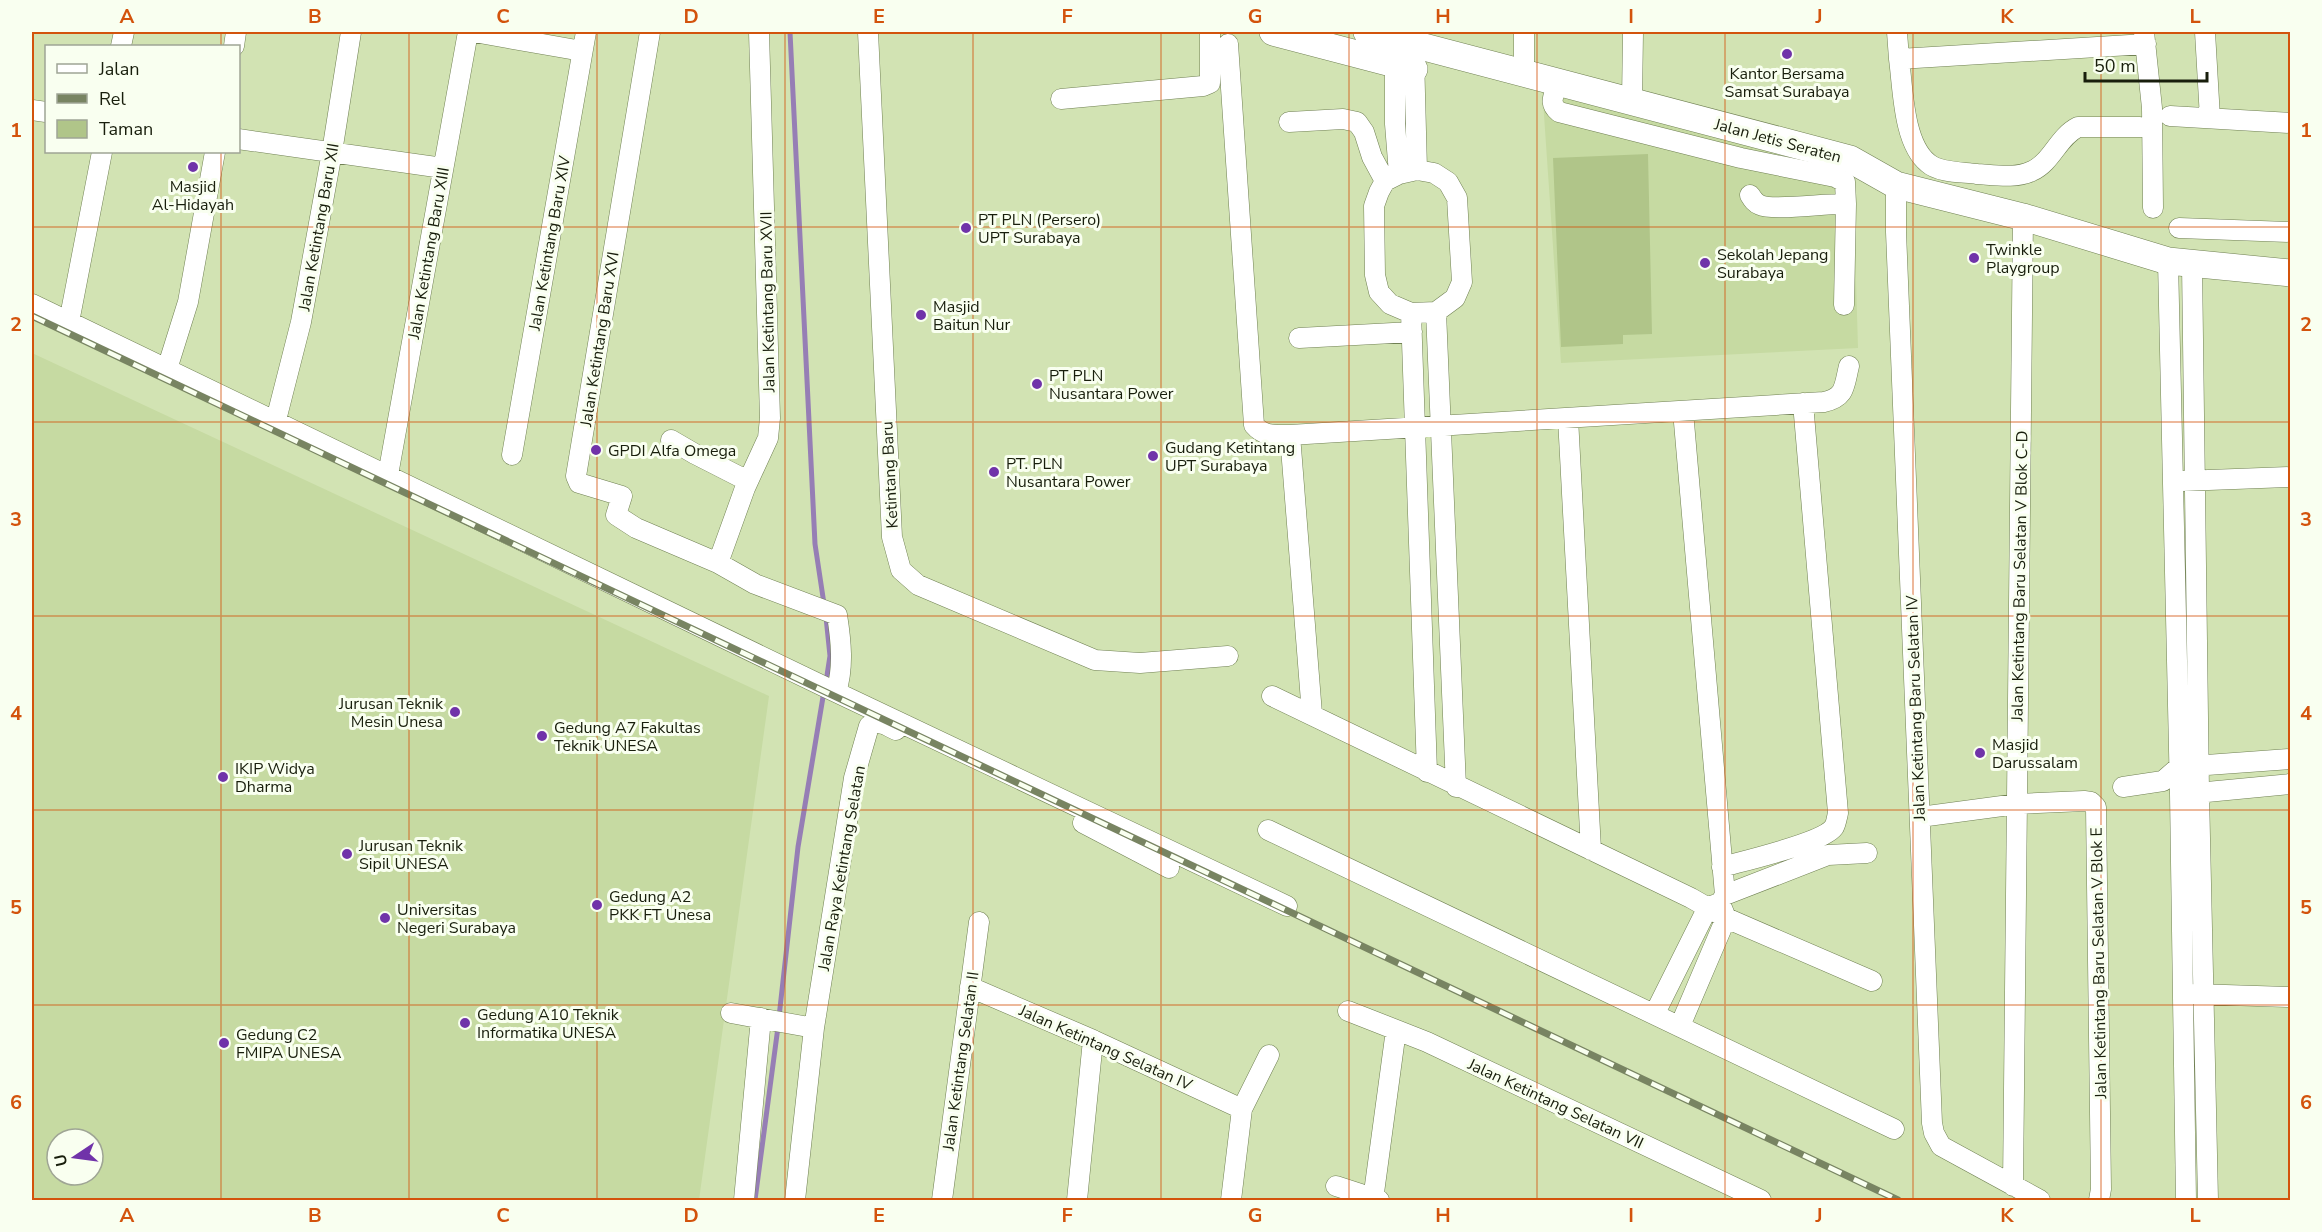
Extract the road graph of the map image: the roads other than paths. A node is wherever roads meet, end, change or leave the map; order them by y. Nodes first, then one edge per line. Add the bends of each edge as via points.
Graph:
1 (351, 32) edge
2 (468, 32) edge
3 (474, 32) edge
4 (650, 32) edge
5 (759, 32) edge
6 (868, 32) edge
7 (1210, 32) edge
8 (1273, 32) edge
9 (1367, 32) edge
10 (1524, 32) edge
11 (1633, 32) edge
12 (1897, 32) edge
13 (2205, 32) edge
14 (2145, 38) edge
15 (584, 41) edge
16 (1228, 44) dead end
17 (1406, 49) edge
18 (1899, 59) junction
19 (1524, 73) junction
20 (1558, 82) junction
21 (1061, 99) dead end
22 (1632, 101) junction
23 (2170, 116) dead end
24 (2210, 118) junction
25 (1289, 122) dead end
26 (2290, 123) edge
27 (2140, 127) dead end
28 (240, 139) edge
29 (333, 152) junction
30 (102, 153) edge
31 (215, 153) edge
32 (443, 168) junction
33 (1400, 175) junction
34 (1896, 185) junction
35 (1750, 195) dead end
36 (1846, 204) junction
37 (2153, 208) dead end
38 (2023, 218) junction
39 (2179, 228) dead end
40 (2290, 232) edge
41 (2180, 262) junction
42 (2290, 273) edge
43 (32, 304) edge
44 (1844, 305) dead end
45 (1436, 312) junction
46 (1411, 313) junction
47 (69, 322) junction
48 (1412, 332) junction
49 (1299, 338) dead end
50 (1849, 366) dead end
51 (167, 369) junction
52 (1803, 404) junction
53 (1683, 411) junction
54 (1569, 418) junction
55 (276, 420) junction
56 (1441, 426) junction
57 (1415, 428) junction
58 (1290, 435) junction
59 (671, 440) dead end
60 (512, 455) dead end
61 (388, 475) junction
62 (2290, 477) edge
63 (2174, 480) junction
64 (748, 481) junction
65 (2195, 481) junction
66 (718, 563) junction
67 (1228, 656) dead end
68 (831, 690) junction
69 (1272, 696) dead end
70 (1312, 714) junction
71 (2290, 759) edge
72 (2189, 766) junction
73 (1427, 772) junction
74 (2163, 781) junction
75 (2290, 784) edge
76 (1456, 787) junction
77 (2123, 787) dead end
78 (2189, 794) junction
79 (2017, 804) junction
80 (1920, 817) junction
81 (1268, 830) dead end
82 (1592, 850) junction
83 (1867, 853) dead end
84 (1722, 867) junction
85 (1169, 868) dead end
86 (1287, 906) dead end
87 (1720, 906) junction
88 (979, 922) dead end
89 (1872, 981) dead end
90 (970, 987) junction
91 (2182, 994) junction
92 (2205, 994) junction
93 (2290, 997) edge
94 (1348, 1011) dead end
95 (731, 1013) dead end
96 (1655, 1013) junction
97 (769, 1020) junction
98 (1680, 1026) junction
99 (807, 1027) junction
100 (1396, 1030) junction
101 (1093, 1040) junction
102 (1269, 1054) dead end
103 (1242, 1109) junction
104 (1894, 1129) dead end
105 (1336, 1186) dead end
106 (2013, 1186) junction
107 (744, 1200) edge
108 (795, 1200) edge
109 (942, 1200) edge
110 (1077, 1200) edge
111 (1231, 1200) edge
112 (1375, 1200) edge
113 (1761, 1200) edge
114 (2040, 1200) edge
115 (2099, 1200) edge
116 (2186, 1200) edge
117 (2208, 1200) edge

1 - 29 street, Jalan Ketintang Baru XII
2 - 32 street, Jalan Ketintang Baru XIII
3 - 15 street
4 - 66 street, Jalan Ketintang Baru XVI via 576,476 579,483 622,496 616,515 636,528
5 - 64 street, Jalan Ketintang Baru XVII via 770,418 768,438
6 - 67 street, Ketintang Baru via 892,537 901,570 918,585 1095,660 1140,663
7 - 21 street via 1210,83 1203,87
8 - 17 street, Jalan Jetis Seraten
9 - 17 street, Jalan Jetis Seraten
10 - 19 street
11 - 22 street
12 - 18 street
13 - 24 street
14 - 18 street
14 - 37 street via 2152,108
15 - 60 street, Jalan Ketintang Baru XIV
16 - 58 street via 1254,425 1268,435
17 - 19 street, Jalan Jetis Seraten
17 - 33 street
18 - 27 street via 1912,142 1928,164 1940,169 2005,176 2032,172 2068,132 2078,127
19 - 20 street, Jalan Jetis Seraten
20 - 22 street, Jalan Jetis Seraten
20 - 36 street via 1551,100 1559,112 1741,158 1835,177 1845,182
22 - 34 street, Jalan Jetis Seraten via 1850,159
23 - 24 street
24 - 26 street
25 - 33 street via 1356,122 1364,132 1372,157
28 - 29 street
29 - 32 street
29 - 55 street, Jalan Ketintang Baru XII via 301,322
30 - 47 street
31 - 51 street via 188,302
32 - 61 street, Jalan Ketintang Baru XIII
33 - 45 street via 1434,173 1448,182 1457,198 1462,282 1455,298
33 - 46 street via 1374,206 1375,275 1379,292 1390,304
34 - 38 street, Jalan Jetis Seraten
34 - 80 street, Jalan Ketintang Baru Selatan IV
35 - 36 street via 1758,205 1768,207
36 - 44 street
38 - 41 street, Jalan Jetis Seraten
38 - 79 street, Jalan Ketintang Baru Selatan V Blok C-D
39 - 40 street
41 - 42 street, Jalan Jetis Seraten
41 - 63 street
41 - 65 street
43 - 47 street
45 - 46 street
45 - 56 street
46 - 48 street
47 - 51 street
48 - 49 street
48 - 57 street
50 - 52 street via 1842,394 1836,399
51 - 55 street
52 - 53 street
52 - 84 street via 1838,813 1834,827 1824,836
53 - 54 street
53 - 84 street
54 - 56 street
54 - 82 street
55 - 61 street
56 - 57 street
56 - 76 street
57 - 58 street
57 - 73 street
58 - 70 street
59 - 64 street
61 - 68 street
62 - 65 street
63 - 65 street
63 - 72 street
64 - 66 street, Jalan Ketintang Baru XVII
65 - 72 street
66 - 68 street, Jalan Ketintang Baru XVI via 754,584 830,612 841,651 839,682
68 - 86 street
69 - 70 street
70 - 73 street
71 - 72 street
72 - 74 street
72 - 78 street
73 - 76 street
74 - 77 street
74 - 78 street
75 - 78 street
76 - 82 street
78 - 91 street
78 - 92 street
79 - 80 street
79 - 106 street, Jalan Ketintang Baru Selatan V Blok C-D
79 - 115 street, Jalan Ketintang Baru Selatan V Blok E via 2084,801 2096,807
80 - 106 street, Jalan Ketintang Baru Selatan IV via 1934,1133 1941,1146
81 - 96 street
82 - 87 street
83 - 87 street via 1828,855
84 - 87 street
85 - 99 street, Jalan Raya Ketintang Selatan via 1022,791 881,723 872,723 854,778
87 - 89 street
87 - 96 street
87 - 98 street
88 - 90 street, Jalan Ketintang Selatan II
90 - 101 street, Jalan Ketintang Selatan IV
90 - 109 street, Jalan Ketintang Selatan II
91 - 92 street
91 - 116 street
92 - 93 street
92 - 117 street
94 - 100 street, Jalan Ketintang Selatan VII
95 - 97 street
96 - 98 street
97 - 99 street
97 - 107 street
98 - 104 street
99 - 108 street, Jalan Raya Ketintang Selatan
100 - 112 street
100 - 113 street, Jalan Ketintang Selatan VII
101 - 103 street, Jalan Ketintang Selatan IV
101 - 110 street
102 - 103 street
103 - 111 street
105 - 112 street
106 - 114 street

